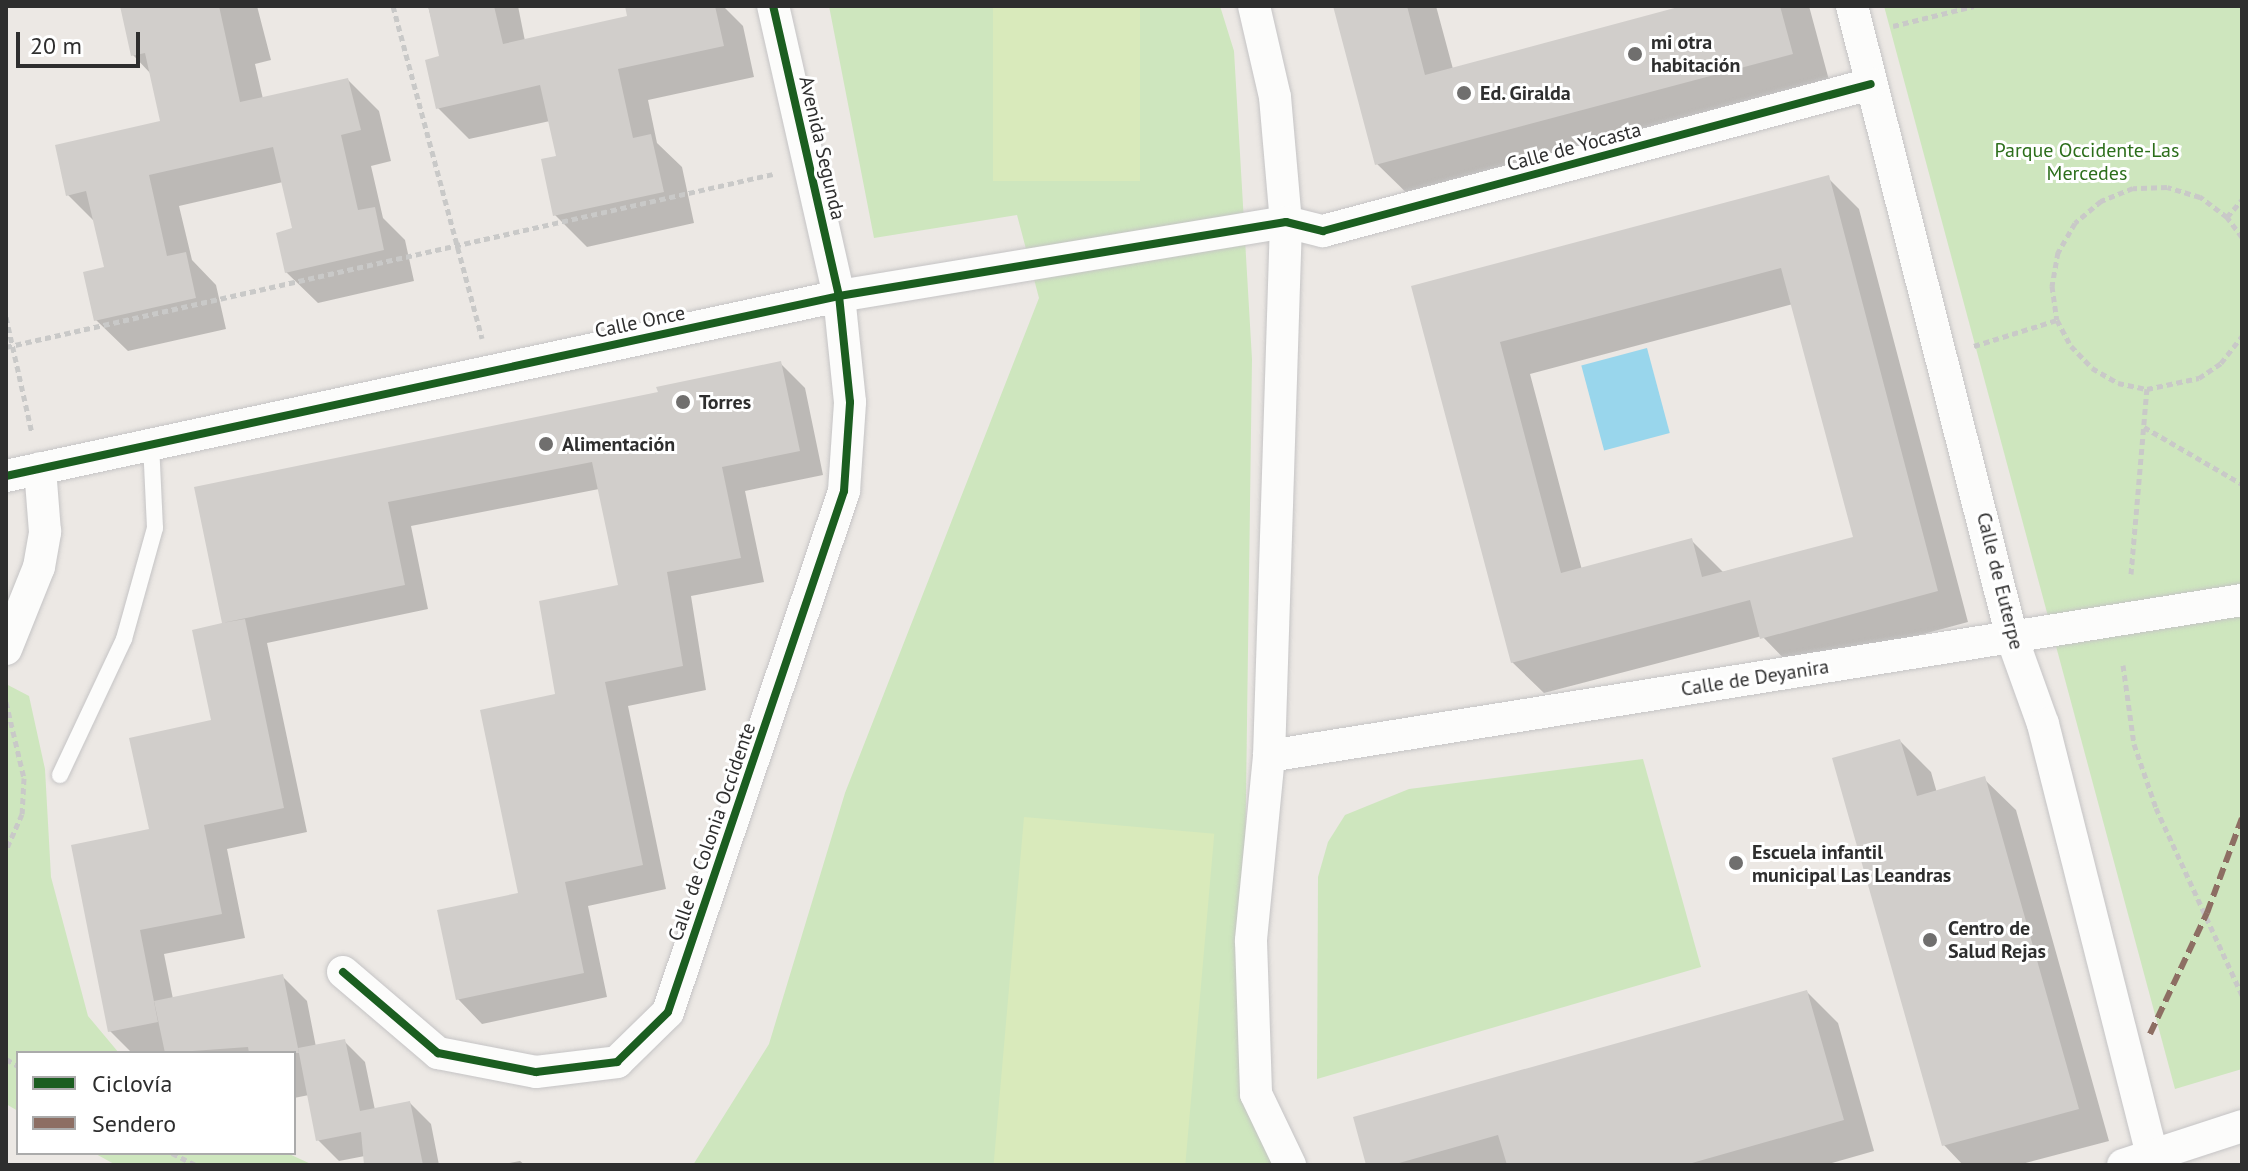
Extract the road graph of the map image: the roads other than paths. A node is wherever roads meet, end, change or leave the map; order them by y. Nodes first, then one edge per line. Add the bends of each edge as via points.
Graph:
1 (773, 6) edge
2 (1254, 6) edge
3 (1856, 20) edge
4 (1871, 84) junction
5 (1286, 222) junction
6 (839, 296) junction
7 (151, 442) junction
8 (40, 468) junction
9 (6, 476) edge
10 (2242, 600) edge
11 (2012, 638) junction
12 (6, 649) edge
13 (1269, 756) junction
14 (60, 775) dead end
15 (343, 972) dead end
16 (2242, 1126) edge
17 (2137, 1160) edge
18 (1290, 1165) edge

1 - 6 street, Avenida Segunda
2 - 5 street via 1275,97
3 - 4 street, Calle de Euterpe
4 - 5 street, Calle de Yocasta via 1323,231
4 - 11 street, Calle de Euterpe
5 - 6 street, Calle Once
5 - 13 street
6 - 7 street, Calle Once
6 - 15 street, Calle de Colonia Occidente via 850,402 844,491 668,1012 617,1062 536,1072 438,1053
7 - 8 street, Calle Once
7 - 14 lane via 156,481 151,542 124,639
8 - 9 street, Calle Once
8 - 12 street via 45,532 39,567
10 - 11 street, Calle de Deyanira
11 - 13 street, Calle de Deyanira
11 - 17 street, Calle de Euterpe via 2043,724
13 - 18 street via 1251,941 1256,1094
16 - 17 street

